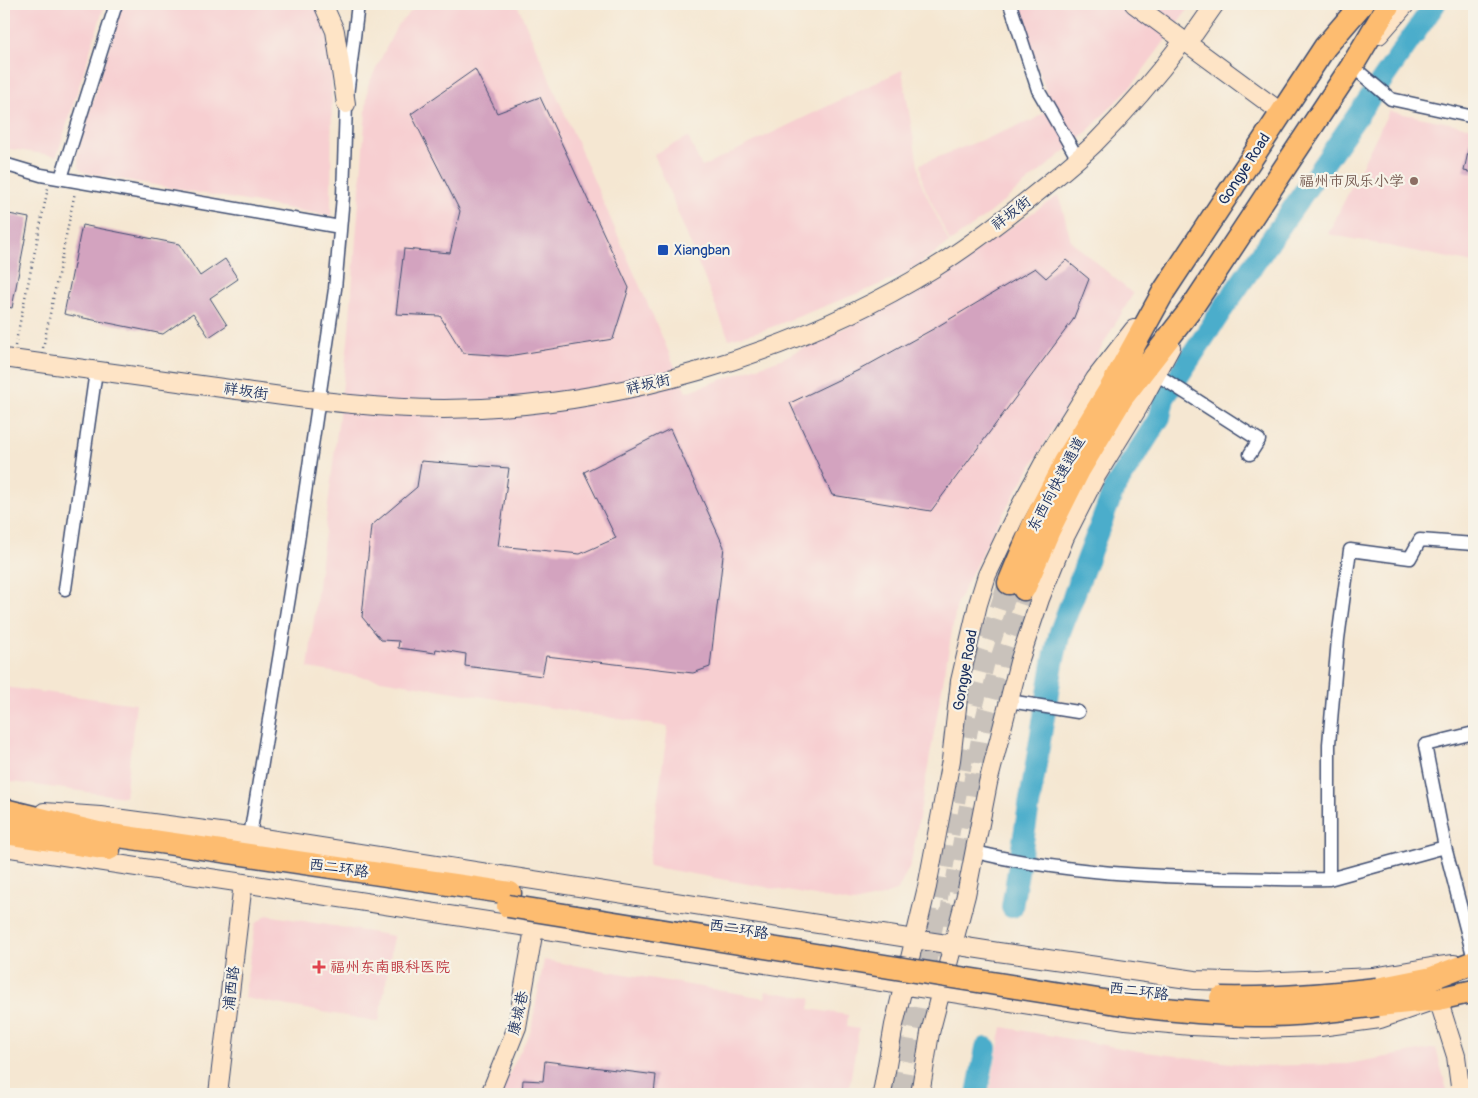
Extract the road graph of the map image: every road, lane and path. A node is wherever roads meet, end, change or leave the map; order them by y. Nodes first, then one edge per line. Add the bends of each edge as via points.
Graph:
1 (116, 4) edge
2 (323, 4) edge
3 (358, 4) edge
4 (1010, 4) edge
5 (1134, 4) edge
6 (1154, 4) edge
7 (1215, 4) edge
8 (1349, 4) edge
9 (1362, 4) edge
10 (1390, 4) edge
11 (1406, 4) edge
12 (1189, 37) junction
13 (1325, 47) junction
14 (1358, 70) junction
15 (346, 104) junction
16 (1285, 108) junction
17 (1474, 118) edge
18 (1078, 159) junction
19 (4, 164) edge
20 (56, 177) junction
21 (77, 181) junction
22 (340, 226) junction
23 (1164, 291) junction
24 (1190, 309) junction
25 (8, 358) edge
26 (40, 363) junction
27 (96, 371) junction
28 (1162, 378) junction
29 (1116, 393) junction
30 (318, 400) junction
31 (1250, 454) dead end
32 (1474, 544) edge
33 (1016, 586) tunnel mouth
34 (65, 589) dead end
35 (1009, 701) junction
36 (1078, 712) dead end
37 (1474, 733) edge
38 (4, 810) edge
39 (4, 832) edge
40 (250, 836) junction
41 (4, 847) edge
42 (1444, 847) junction
43 (975, 852) junction
44 (1329, 879) junction
45 (243, 883) junction
46 (509, 899) junction
47 (534, 929) junction
48 (915, 940) junction
49 (953, 945) junction
50 (1474, 961) edge
51 (904, 986) junction
52 (941, 991) junction
53 (1474, 991) edge
54 (1378, 997) junction
55 (1438, 1000) junction
56 (218, 1094) edge
57 (490, 1094) edge
58 (882, 1094) edge
59 (920, 1094) edge
60 (1461, 1094) edge

1 - 20 street
2 - 15 main road via 335,31
3 - 15 street
4 - 18 street via 1038,90
5 - 12 main road
6 - 12 main road
7 - 12 main road, 祥坂街
8 - 13 main road, Gongye Road
9 - 13 highway, Gongye Road
10 - 14 highway
11 - 14 main road
12 - 16 main road
12 - 18 main road, 祥坂街
13 - 16 highway, Gongye Road
14 - 17 street via 1391,98
14 - 24 highway
15 - 22 street
16 - 23 highway, Gongye Road
18 - 30 main road, 祥坂街 via 1000,222 920,277 827,324 712,368 602,394 495,407 423,409
19 - 20 street
20 - 21 street
20 - 25 path
21 - 22 street
21 - 26 path
22 - 30 street
23 - 29 highway, Gongye Road
23 - 48 main road, Gongye Road via 1095,379 1049,453 988,575 960,682 951,760
24 - 28 main road
24 - 29 highway
25 - 26 main road, 祥坂街
26 - 27 main road, 祥坂街
27 - 30 main road, 祥坂街
27 - 34 street
28 - 31 street via 1259,440
28 - 35 main road via 1138,408 1095,478 1066,537 1037,608
29 - 33 highway, 东西向快速通道 via 1065,462 1034,523
30 - 40 street
32 - 44 street via 1420,540 1410,558 1350,550 1329,744
35 - 36 street
35 - 43 main road
37 - 42 street via 1424,745
38 - 40 main road via 100,816
38 - 46 highway, 西二环路 via 98,833
39 - 46 highway, 西二环路
40 - 48 main road
41 - 45 main road
42 - 44 street
42 - 50 street
43 - 44 street via 1002,859 1084,870 1167,876
43 - 49 main road
45 - 47 main road
45 - 56 main road, 浦西路
46 - 54 highway, 西二环路, bridge via 1129,1005 1257,1015 1319,1012
47 - 51 main road
47 - 57 main road, 康城巷 via 516,1027
48 - 49 main road
48 - 51 main road, Gongye Road
49 - 50 main road via 1134,973 1195,980 1257,982 1373,977
49 - 52 main road
50 - 54 highway, 西二环路
51 - 52 main road
51 - 58 main road, Gongye Road
52 - 55 main road via 1126,1020 1256,1029 1320,1027 1380,1019
52 - 59 main road
53 - 55 highway, 西二环路
54 - 55 highway, 西二环路
55 - 60 main road via 1456,1056

